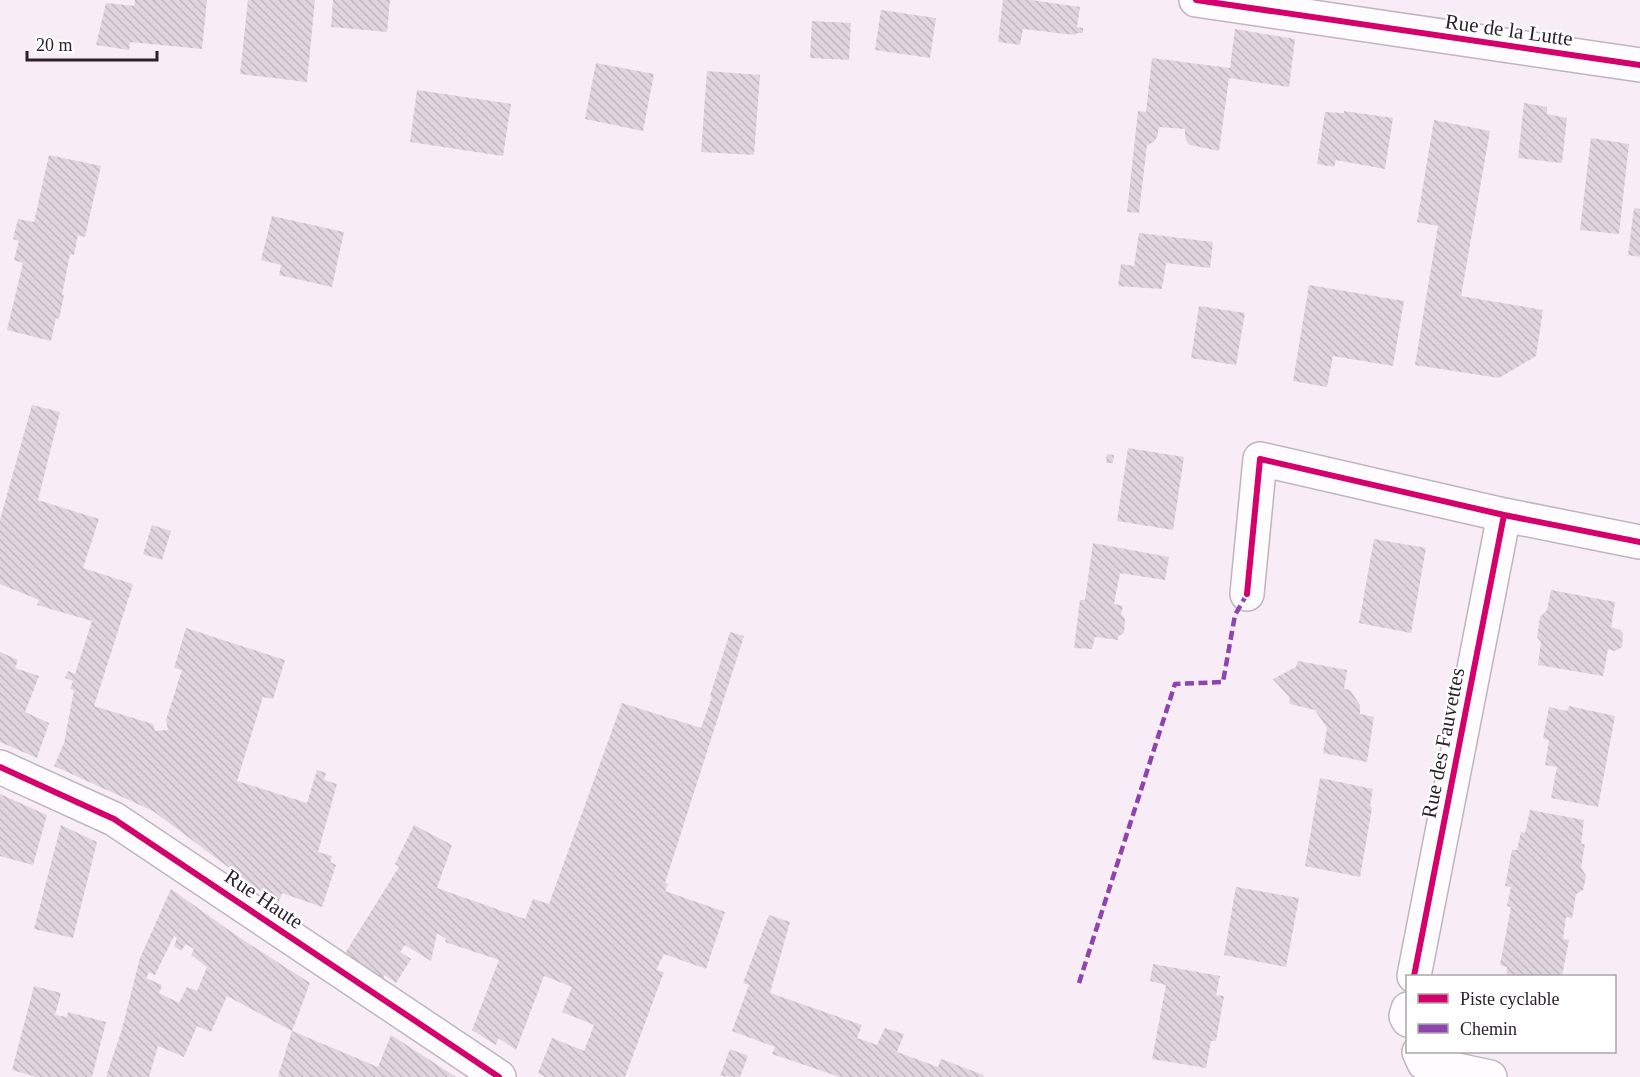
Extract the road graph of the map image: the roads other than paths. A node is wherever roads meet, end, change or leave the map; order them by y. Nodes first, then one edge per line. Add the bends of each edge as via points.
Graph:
1 (1196, 0) edge
2 (1640, 65) edge
3 (1504, 515) junction
4 (1640, 542) edge
5 (1247, 594) dead end
6 (0, 767) edge
7 (1414, 975) edge
8 (1419, 1053) edge
9 (499, 1077) edge
10 (1490, 1077) edge

1 - 2 street, Rue de la Lutte
3 - 4 street
3 - 5 street via 1260,459
3 - 7 street, Rue des Fauvettes
6 - 9 street, Rue Haute via 114,819
8 - 10 street via 1424,1063

